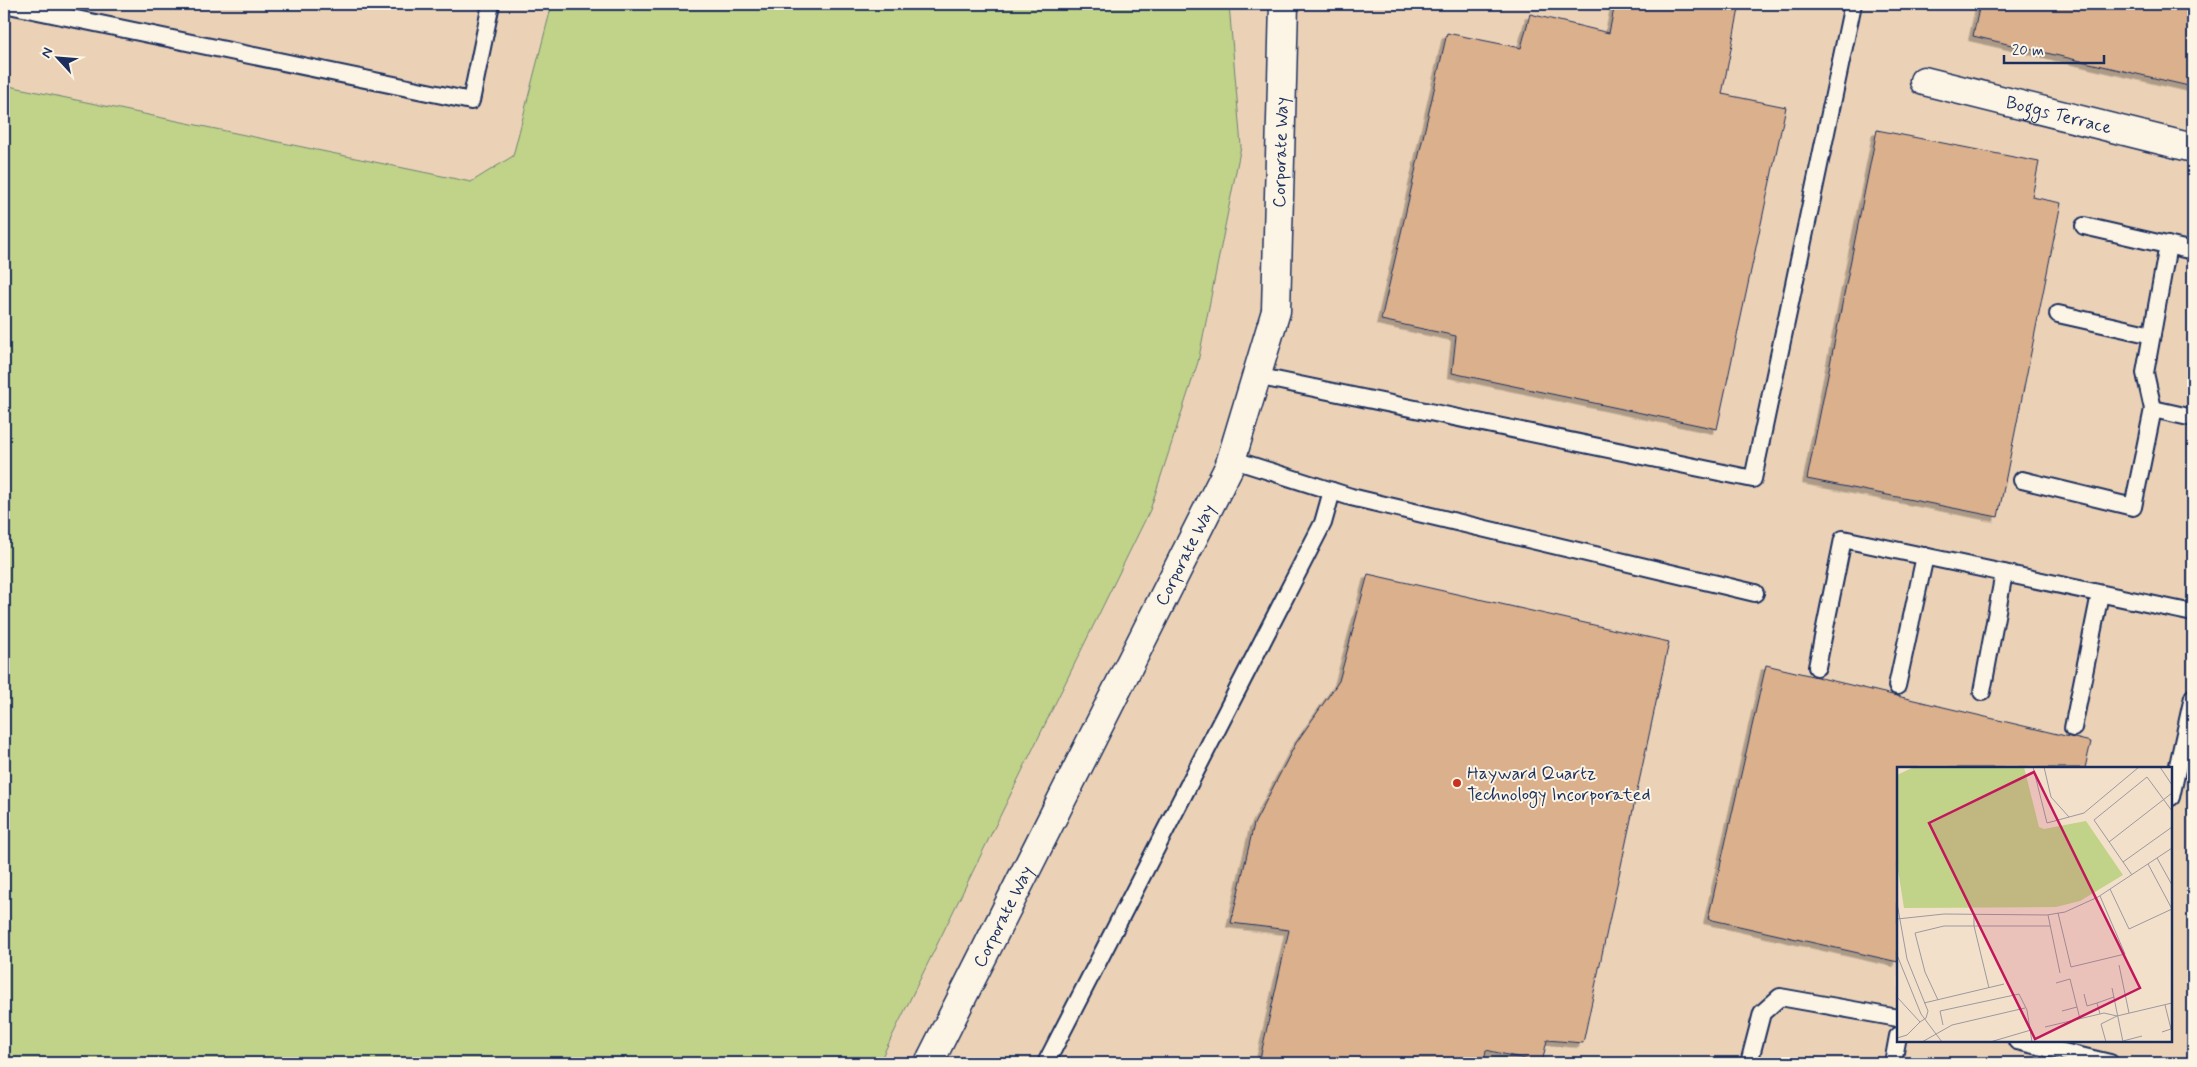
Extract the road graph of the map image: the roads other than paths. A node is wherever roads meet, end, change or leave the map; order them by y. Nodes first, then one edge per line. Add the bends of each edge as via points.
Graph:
1 (4, 4) edge
2 (491, 4) edge
3 (1284, 4) edge
4 (1853, 4) edge
5 (1924, 81) dead end
6 (2193, 148) edge
7 (2084, 226) dead end
8 (2168, 245) junction
9 (2193, 251) edge
10 (2058, 314) dead end
11 (2152, 335) junction
12 (1256, 376) junction
13 (2153, 409) junction
14 (2193, 418) edge
15 (1231, 459) junction
16 (2022, 480) dead end
17 (1332, 491) junction
18 (1925, 556) junction
19 (2004, 573) junction
20 (1755, 593) dead end
21 (2100, 594) junction
22 (2193, 613) edge
23 (1817, 667) dead end
24 (1897, 686) dead end
25 (1982, 692) dead end
26 (2193, 697) edge
27 (2073, 728) dead end
28 (2172, 792) edge
29 (1897, 1018) edge
30 (1897, 1040) edge
31 (2021, 1042) edge
32 (931, 1063) edge
33 (1046, 1063) edge
34 (1749, 1063) edge
35 (1892, 1063) edge
36 (2109, 1063) edge

1 - 2 lane via 471,101
3 - 12 street, Corporate Way via 1276,311
4 - 12 lane via 1753,479
5 - 6 street, Boggs Terrace
7 - 8 lane
8 - 9 lane
8 - 11 lane
10 - 11 lane
11 - 13 lane via 2145,373
12 - 15 street, Corporate Way
13 - 14 lane
13 - 16 lane via 2133,506
15 - 17 lane
15 - 32 street, Corporate Way
17 - 20 lane
17 - 33 lane via 1322,523
18 - 19 lane
18 - 23 lane via 1843,539
18 - 24 lane
19 - 21 lane
19 - 25 lane
21 - 22 lane
21 - 27 lane
26 - 28 lane
29 - 34 lane via 1780,997 1762,1013
30 - 35 lane
31 - 36 lane

